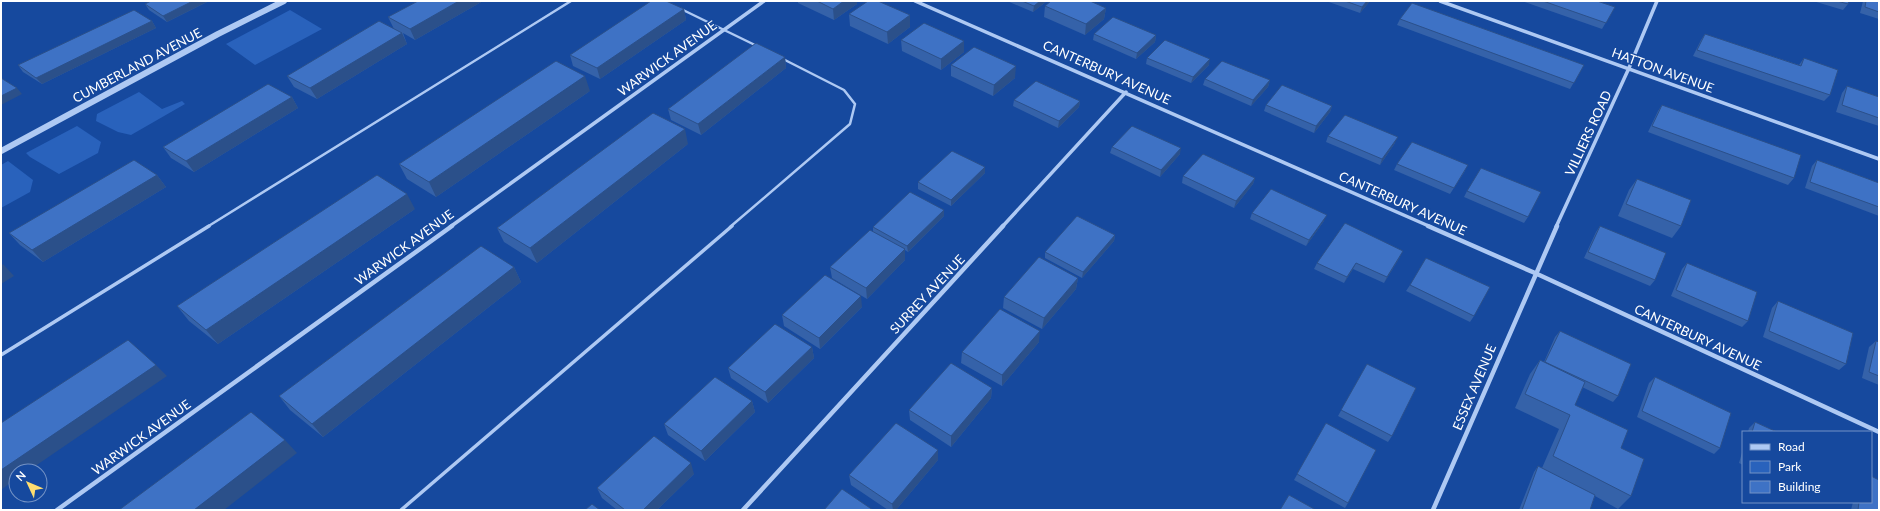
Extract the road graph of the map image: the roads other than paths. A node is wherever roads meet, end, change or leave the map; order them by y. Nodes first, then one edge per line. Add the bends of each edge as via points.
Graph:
1 (284, 1) edge
2 (571, 1) edge
3 (764, 1) edge
4 (915, 1) edge
5 (1440, 1) edge
6 (1657, 1) edge
7 (678, 7) edge
8 (724, 30) junction
9 (759, 47) edge
10 (780, 58) edge
11 (1629, 68) junction
12 (1126, 92) junction
13 (1, 151) edge
14 (1879, 159) edge
15 (1535, 273) junction
16 (1, 355) edge
17 (1879, 432) edge
18 (57, 510) edge
19 (401, 510) edge
20 (743, 510) edge
21 (1434, 510) edge

1 - 13 street, CUMBERLAND AVENUE
2 - 16 lane
3 - 8 street, WARWICK AVENUE
4 - 12 street, CANTERBURY AVENUE
5 - 11 street, HATTON AVENUE
6 - 11 street, VILLIERS ROAD
7 - 8 lane
8 - 9 lane
8 - 18 street, WARWICK AVENUE
10 - 19 lane via 844,90 855,104 850,124
11 - 14 street, HATTON AVENUE
11 - 15 street, VILLIERS ROAD
12 - 15 street, CANTERBURY AVENUE
12 - 20 street, SURREY AVENUE
15 - 17 street, CANTERBURY AVENUE
15 - 21 street, ESSEX AVENUE

